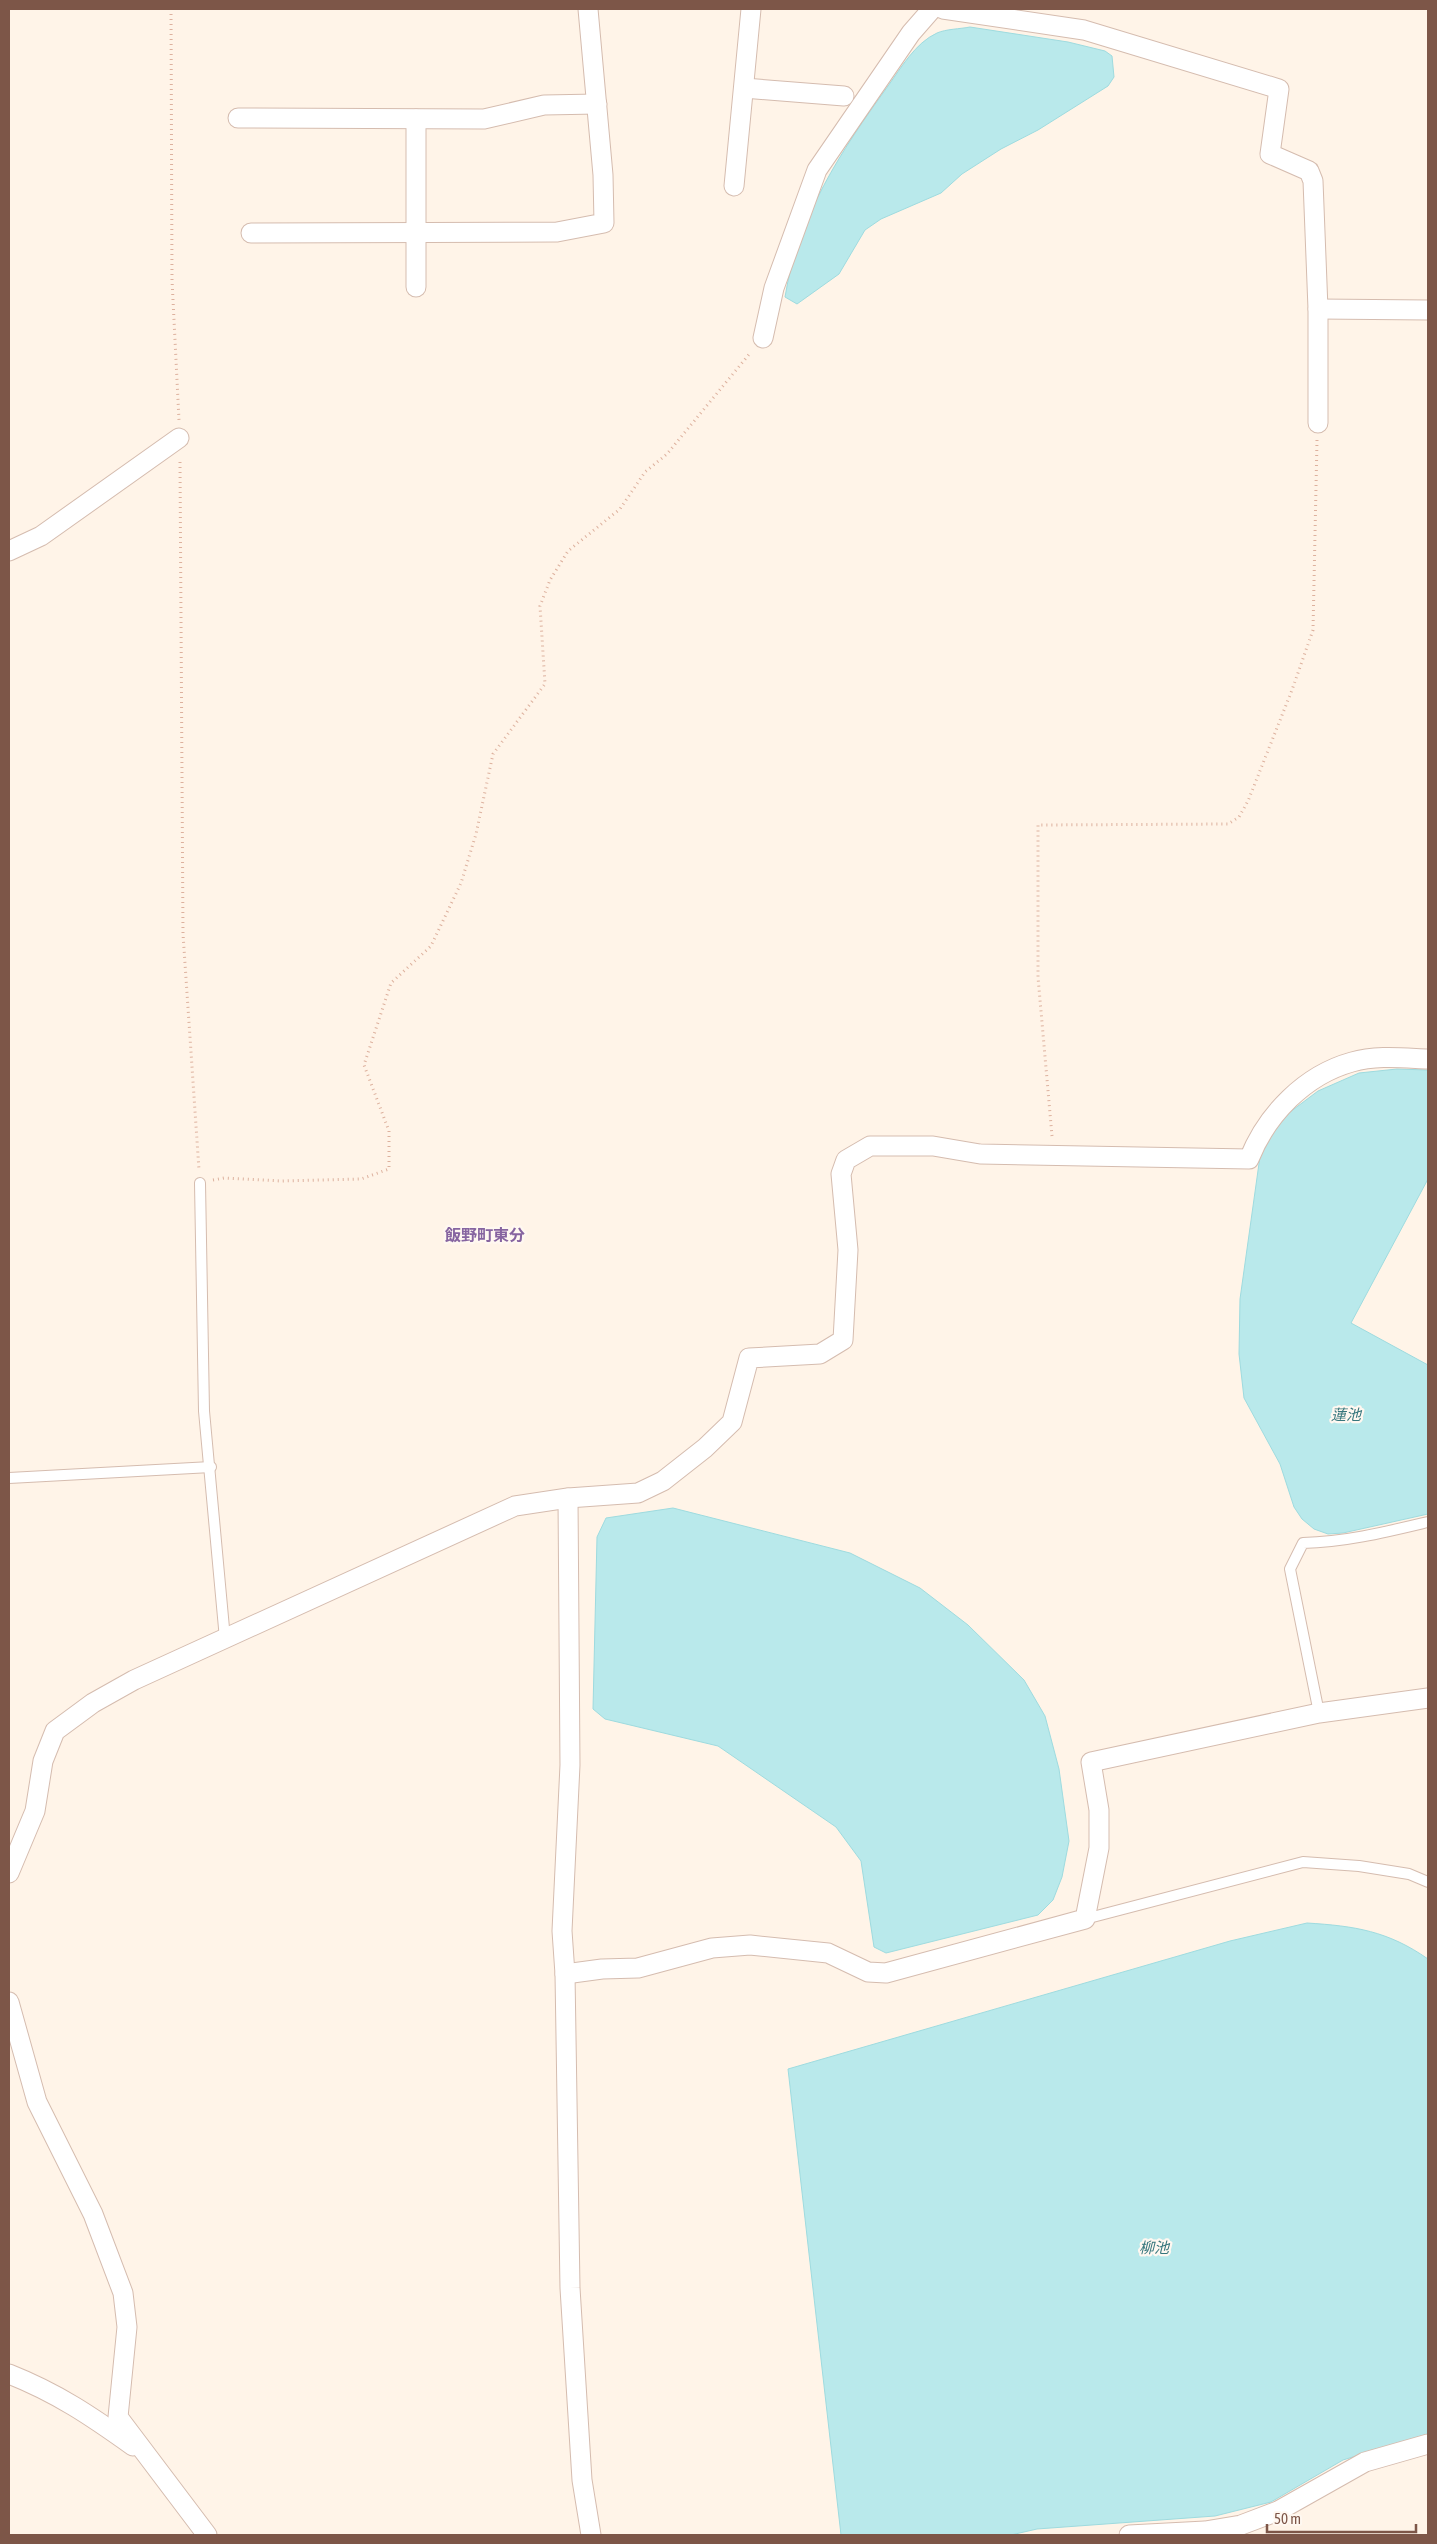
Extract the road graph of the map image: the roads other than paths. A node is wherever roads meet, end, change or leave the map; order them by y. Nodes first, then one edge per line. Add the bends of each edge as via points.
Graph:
1 (588, 9) edge
2 (751, 9) edge
3 (932, 9) edge
4 (943, 9) edge
5 (744, 88) junction
6 (844, 96) dead end
7 (597, 104) junction
8 (238, 118) dead end
9 (416, 119) junction
10 (734, 186) dead end
11 (416, 232) junction
12 (251, 233) dead end
13 (416, 286) dead end
14 (1318, 309) junction
15 (1428, 310) edge
16 (763, 338) road end
17 (1318, 423) road end
18 (180, 438) road end
19 (9, 551) edge
20 (1428, 1059) edge
21 (200, 1183) road end
22 (211, 1467) junction
23 (9, 1478) edge
24 (568, 1498) junction
25 (1428, 1522) edge
26 (225, 1639) junction
27 (1428, 1698) edge
28 (1319, 1713) junction
29 (9, 1873) edge
30 (1428, 1882) edge
31 (1085, 1919) junction
32 (565, 1974) junction
33 (9, 2002) edge
34 (11, 2021) edge
35 (9, 2374) edge
36 (1428, 2444) edge
37 (144, 2454) junction
38 (207, 2535) edge
39 (591, 2535) edge
40 (1129, 2535) edge

1 - 7 street
2 - 5 street
3 - 16 street via 911,32 817,170 774,288
4 - 14 street via 1084,30 1278,89 1270,154 1309,171 1313,181
5 - 6 street
5 - 10 street
7 - 9 street via 544,105 484,119
7 - 11 street via 604,175 604,223 557,232
8 - 9 street
9 - 11 street
11 - 12 street
11 - 13 street
14 - 15 street
14 - 17 street
18 - 19 street via 41,536
20 - 24 street via 1381,1057 1352,1062 1329,1071 1299,1090 1266,1124 1249,1159 1054,1157 980,1154 933,1146 870,1146 846,1160 841,1174 848,1250 843,1340 820,1354 749,1358 732,1422 663,1481 638,1494
21 - 22 lane via 204,1411
22 - 23 lane
22 - 26 lane
24 - 26 street via 515,1506
24 - 32 street via 570,1765 562,1931
25 - 28 lane via 1373,1536 1303,1543 1290,1570
26 - 29 street via 126,1685 93,1703 55,1731 43,1761 35,1811
27 - 28 street
28 - 31 street via 1091,1762 1099,1810 1099,1848
30 - 31 lane via 1409,1874 1303,1862
31 - 32 street via 886,1973 868,1972 828,1953 750,1945 712,1948 638,1968
32 - 39 street via 570,2288 582,2480
33 - 34 street
34 - 37 street via 37,2102 93,2214 123,2293 126,2327 118,2417
35 - 37 street via 77,2406
36 - 40 street via 1365,2462 1278,2511 1241,2525 1205,2531
37 - 38 street

